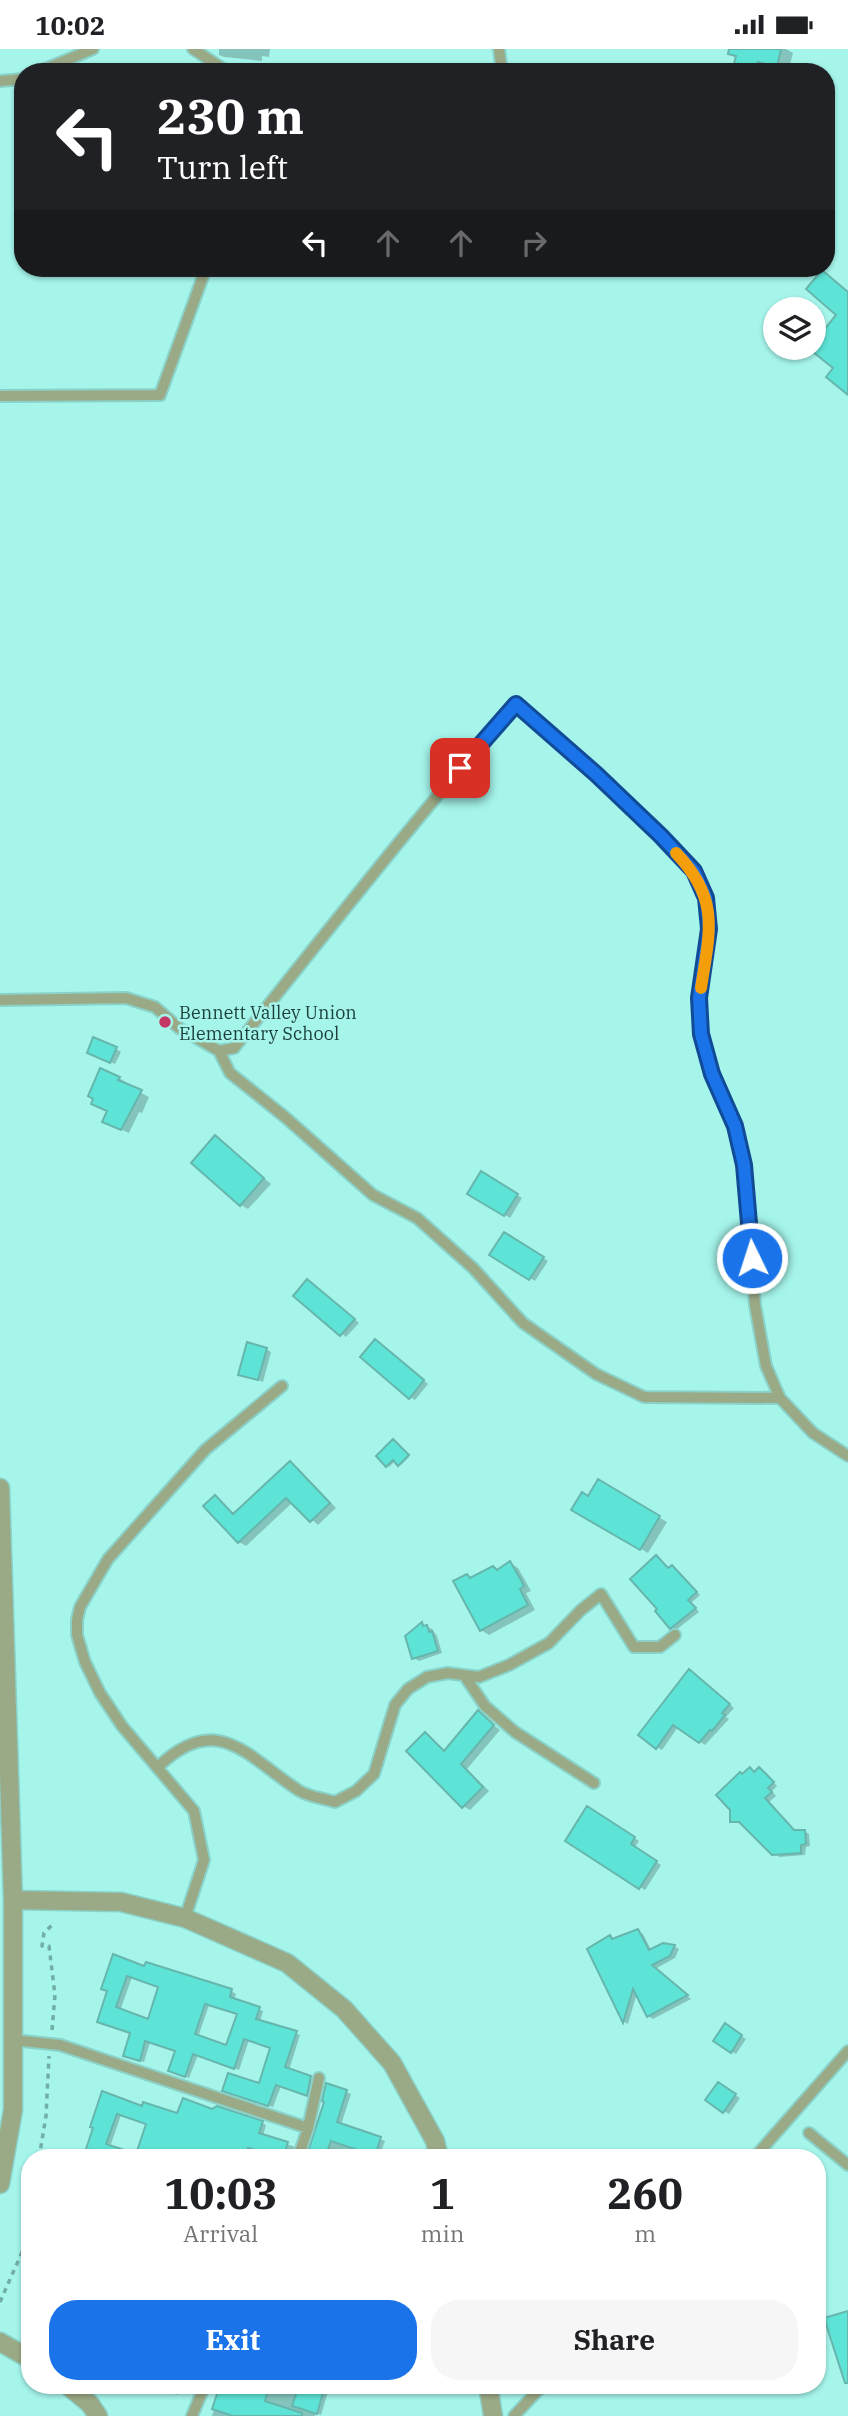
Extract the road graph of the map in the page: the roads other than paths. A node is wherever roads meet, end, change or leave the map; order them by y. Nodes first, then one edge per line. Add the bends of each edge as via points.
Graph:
1 (93, 49) edge
2 (193, 49) edge
3 (60, 63) edge
4 (215, 63) edge
5 (202, 277) edge
6 (0, 396) edge
7 (0, 1000) edge
8 (219, 1051) junction
9 (282, 1386) dead end
10 (780, 1398) junction
11 (848, 1456) edge
12 (0, 1488) edge
13 (675, 1635) dead end
14 (464, 1675) junction
15 (158, 1767) junction
16 (594, 1783) dead end
17 (6, 1902) edge
18 (185, 1917) junction
19 (13, 2040) junction
20 (848, 2051) edge
21 (319, 2078) dead end
22 (309, 2128) junction
23 (808, 2133) dead end
24 (301, 2149) edge
25 (437, 2149) edge
26 (762, 2149) edge
27 (848, 2165) edge
28 (0, 2184) edge
29 (0, 2342) edge
30 (21, 2354) edge
31 (78, 2394) edge
32 (201, 2394) edge
33 (490, 2394) edge
34 (535, 2394) edge
35 (98, 2416) edge
36 (192, 2416) edge
37 (494, 2416) edge
38 (514, 2416) edge

1 - 3 lane
2 - 4 lane
5 - 6 lane via 160,394
7 - 8 lane via 126,998 156,1007 178,1028
8 - 10 lane via 230,1073 373,1195 416,1218 473,1268 523,1323 596,1374 644,1397
8 - 10 lane via 234,1048 418,818 516,704 661,836 694,871 706,898 709,929 699,998 701,1034 712,1074 735,1126 744,1165 755,1305 766,1366
9 - 15 lane via 205,1450 108,1559 80,1607 77,1635 85,1663 122,1726
10 - 11 lane via 813,1433
12 - 17 street
13 - 14 lane via 660,1647 634,1647 601,1594 549,1643 479,1677
14 - 15 lane via 426,1677 408,1689 395,1705 374,1775 335,1801 301,1792 250,1753 225,1741 197,1742
14 - 16 lane via 485,1706 515,1732
15 - 18 lane via 194,1811 204,1860
17 - 18 street via 121,1902
17 - 19 street
18 - 25 street via 286,1963 344,2009 392,2063
19 - 22 lane via 60,2045
19 - 28 street via 13,2110
20 - 26 lane
21 - 22 lane
22 - 24 lane
23 - 27 lane
29 - 30 street
31 - 35 street
32 - 36 lane
33 - 37 street
34 - 38 lane

